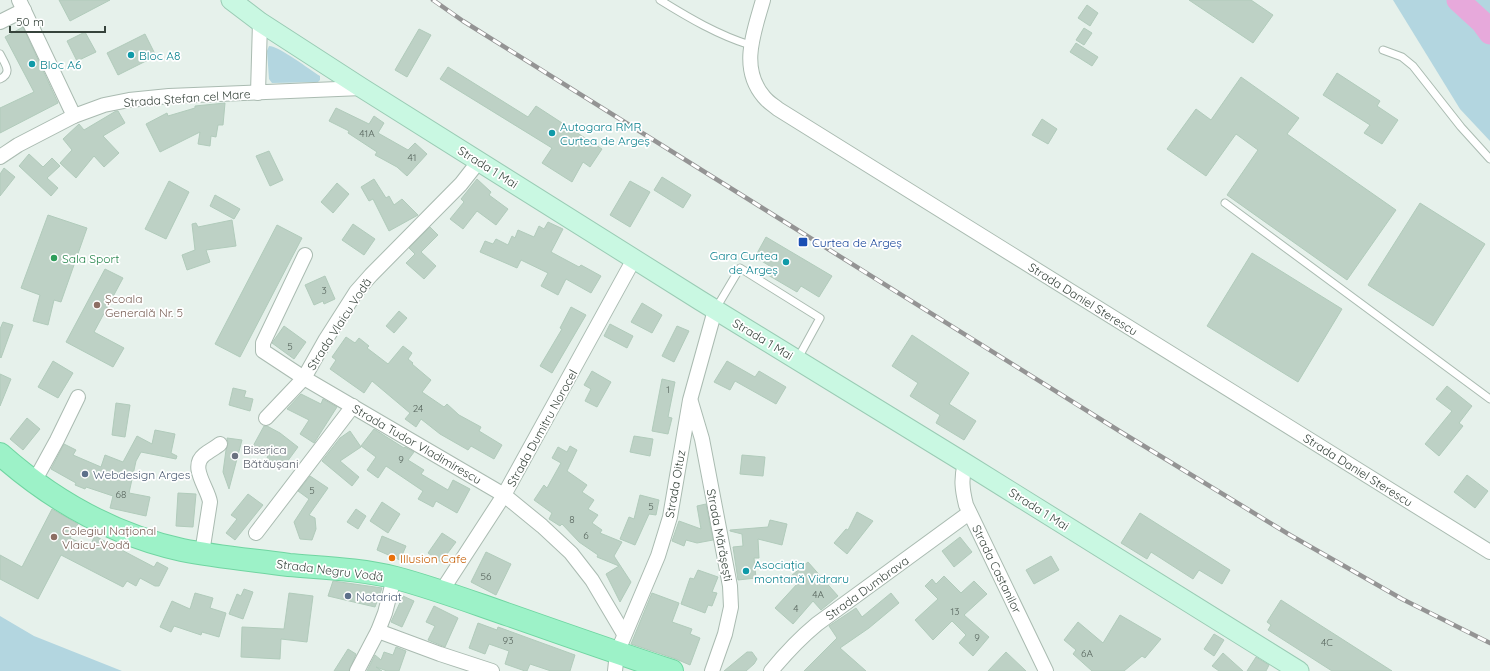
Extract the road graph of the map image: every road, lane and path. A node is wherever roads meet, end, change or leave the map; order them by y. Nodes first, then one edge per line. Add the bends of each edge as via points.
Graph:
1 (231, 0) edge
2 (660, 0) edge
3 (762, 0) edge
4 (21, 5) edge
5 (0, 22) edge
6 (260, 22) junction
7 (750, 46) junction
8 (1383, 50) dead end
9 (0, 54) edge
10 (0, 79) edge
11 (362, 88) junction
12 (258, 93) junction
13 (74, 116) junction
14 (0, 157) edge
15 (1490, 159) edge
16 (479, 161) junction
17 (1226, 203) dead end
18 (305, 255) dead end
19 (634, 259) junction
20 (715, 310) junction
21 (797, 360) junction
22 (304, 378) junction
23 (78, 397) dead end
24 (1490, 399) edge
25 (690, 400) junction
26 (353, 406) junction
27 (266, 418) dead end
28 (702, 439) junction
29 (683, 441) junction
30 (220, 444) dead end
31 (0, 454) edge
32 (965, 463) junction
33 (34, 482) junction
34 (504, 495) junction
35 (969, 513) junction
36 (256, 533) dead end
37 (1490, 552) edge
38 (202, 553) junction
39 (394, 578) junction
40 (441, 592) junction
41 (378, 631) junction
42 (619, 653) edge
43 (357, 671) edge
44 (492, 671) edge
45 (672, 671) edge
46 (712, 671) edge
47 (771, 671) edge
48 (1046, 671) edge
49 (1299, 671) edge

1 - 6 main road, Strada 1 Mai
2 - 7 lane via 699,24
3 - 7 street, Strada Daniel Sterescu
4 - 5 street
4 - 13 street
6 - 11 main road, Strada 1 Mai
6 - 12 street
7 - 37 street, Strada Daniel Sterescu via 750,64 754,81 764,98 778,109
8 - 15 lane via 1402,57 1413,66
9 - 10 lane via 8,72
11 - 12 street, Strada Ștefan cel Mare
11 - 16 main road, Strada 1 Mai
12 - 13 street, Strada Ștefan cel Mare via 129,100 104,105
13 - 14 street, Strada Ștefan cel Mare via 18,144
16 - 19 main road, Strada 1 Mai
16 - 22 street, Strada Vlaicu Vodă via 461,184 361,286
17 - 24 lane
18 - 22 street, Strada Tudor Vladimirescu via 262,348 264,353
19 - 20 main road, Strada 1 Mai
19 - 34 street, Strada Dumitru Norocel
20 - 21 main road, Strada 1 Mai
20 - 21 lane via 740,268 820,318
20 - 25 street, Strada Oituz
21 - 32 main road, Strada 1 Mai
22 - 26 street, Strada Tudor Vladimirescu
22 - 27 street, Strada Vlaicu Vodă
23 - 33 street
25 - 28 street, Strada Mărășești
25 - 29 street, Strada Oituz
26 - 34 street, Strada Tudor Vladimirescu
26 - 36 street
28 - 29 street
28 - 46 street, Strada Mărășești via 730,586 731,607
29 - 42 street, Strada Oituz via 664,540
30 - 38 street via 203,455 199,461 198,468 210,502
31 - 33 main road, Strada Negru Vodă
32 - 35 street, Strada Castanilor via 962,490
32 - 49 main road, Strada 1 Mai
33 - 38 main road, Strada Negru Vodă via 83,513 122,531 157,543
34 - 40 street, Strada Dumitru Norocel
34 - 42 street, Strada Tudor Vladimirescu via 571,553 592,580
35 - 47 street, Strada Dumbrava via 817,624
35 - 48 street, Strada Castanilor
38 - 39 main road, Strada Negru Vodă
39 - 40 main road, Strada Negru Vodă
39 - 41 street
40 - 42 main road, Strada Negru Vodă
41 - 43 street
41 - 44 street
42 - 45 main road, Strada Negru Vodă

